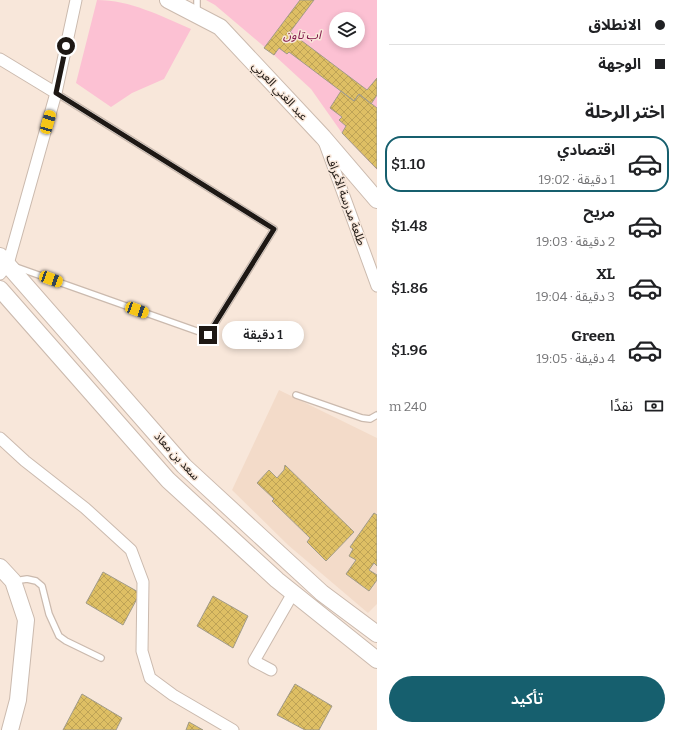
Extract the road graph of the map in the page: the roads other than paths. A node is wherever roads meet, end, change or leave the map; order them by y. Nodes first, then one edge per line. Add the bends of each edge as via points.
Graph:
1 (76, 0) edge
2 (168, 0) edge
3 (197, 8) edge
4 (0, 59) edge
5 (56, 93) junction
6 (323, 137) junction
7 (377, 200) edge
8 (3, 265) edge
9 (377, 286) edge
10 (0, 289) edge
11 (296, 395) dead end
12 (377, 415) edge
13 (0, 438) edge
14 (0, 566) edge
15 (13, 581) junction
16 (292, 593) junction
17 (377, 634) edge
18 (101, 658) dead end
19 (377, 660) edge
20 (271, 670) dead end
21 (10, 730) edge
22 (233, 730) edge

1 - 5 street
2 - 3 main road, عبد الغني العربي
3 - 6 main road, عبد الغني العربي via 220,27
4 - 5 street
5 - 8 street
5 - 8 lane via 274,229 208,335
6 - 7 main road, عبد الغني العربي
6 - 9 street, طلعة مدرسة الأعراف
8 - 17 main road, سعد بن معاذ via 184,466 322,593
10 - 16 main road, سعد بن معاذ via 168,480
11 - 12 lane via 362,418 370,419
13 - 22 street via 85,508 131,550 143,582 142,651 150,678 173,695
14 - 15 main road
15 - 18 lane via 27,579 42,586 49,614 59,636
15 - 21 main road via 26,620 18,700
16 - 19 main road, سعد بن معاذ
16 - 20 street via 254,661

